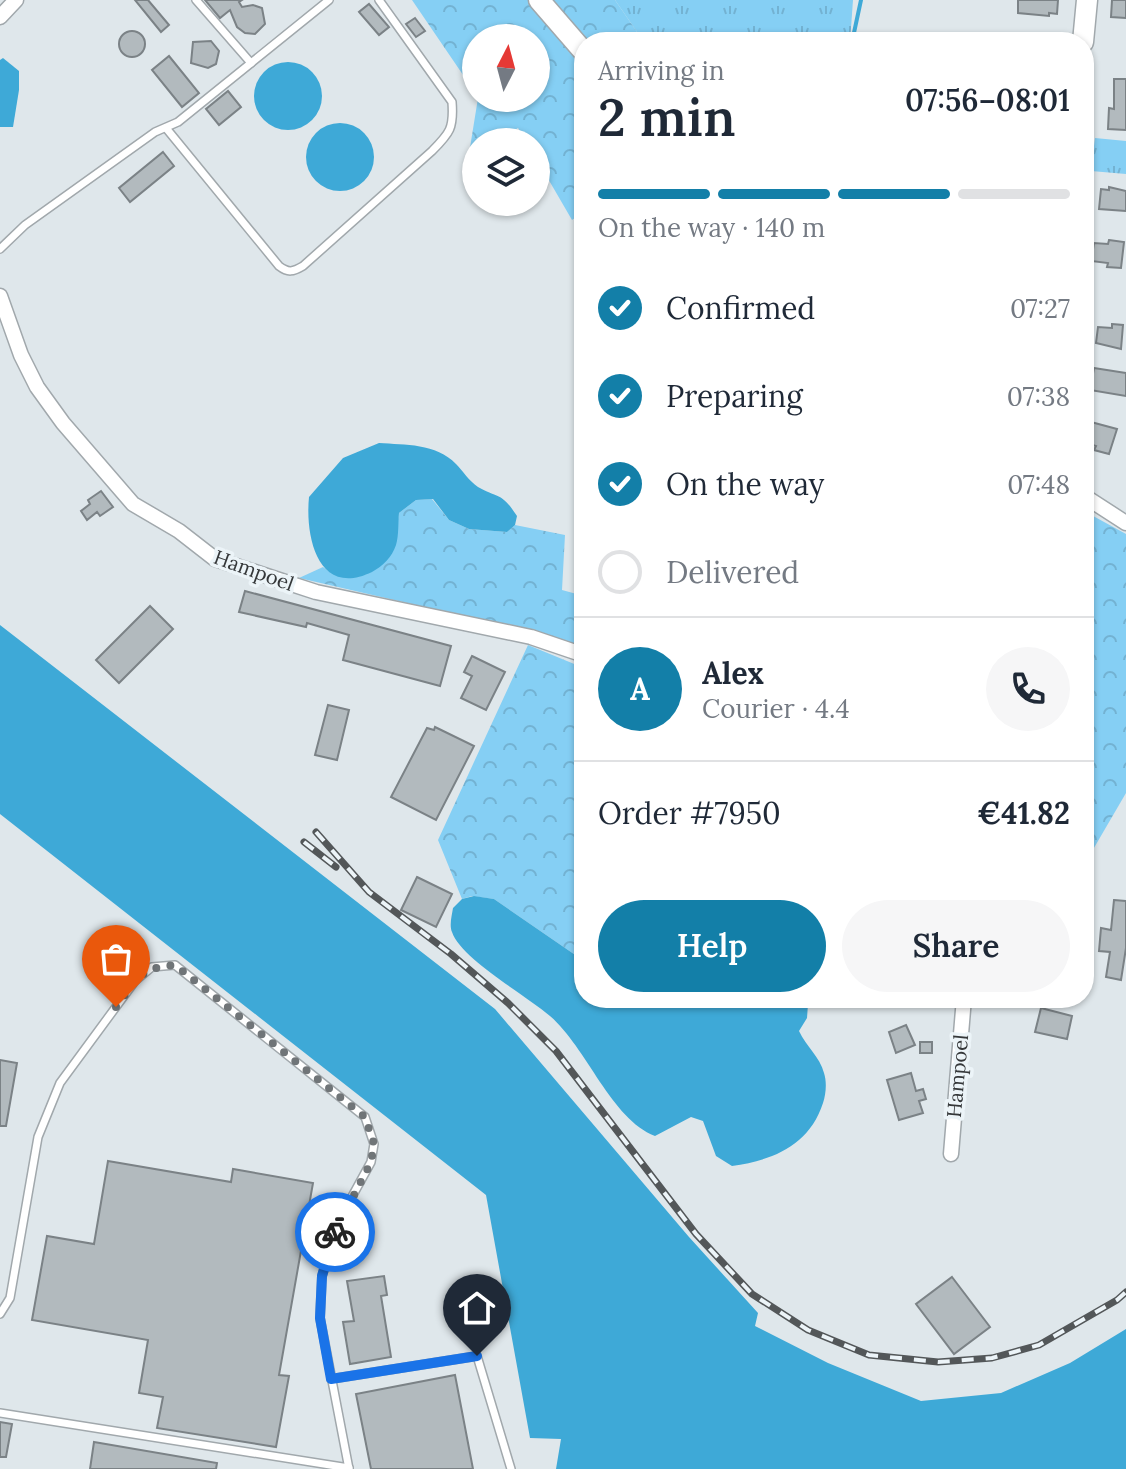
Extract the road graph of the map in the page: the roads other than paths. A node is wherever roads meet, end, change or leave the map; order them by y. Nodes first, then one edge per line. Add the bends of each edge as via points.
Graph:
1 (16, 0) edge
2 (196, 0) edge
3 (329, 0) edge
4 (379, 0) edge
5 (539, 0) edge
6 (1087, 0) edge
7 (0, 17) edge
8 (1084, 32) edge
9 (574, 40) edge
10 (251, 63) junction
11 (166, 128) junction
12 (0, 249) edge
13 (0, 296) edge
14 (1094, 502) edge
15 (1126, 523) edge
16 (574, 652) edge
17 (963, 1008) edge
18 (951, 1154) dead end
19 (0, 1314) edge
20 (331, 1379) junction
21 (0, 1413) edge
22 (349, 1469) edge
23 (511, 1469) edge

1 - 7 street
2 - 10 lane
3 - 10 lane
4 - 11 lane via 452,102 454,121 432,151 303,266 286,271 279,266
5 - 9 street
6 - 8 street
10 - 11 lane
11 - 12 lane via 25,225
13 - 16 street, Hampoel via 21,355 63,423 133,504 215,559 316,592 531,637
14 - 15 street
17 - 18 street, Hampoel
19 - 20 lane via 10,1298 38,1137 60,1083 135,981 152,967 175,965 365,1117 374,1144 371,1162 337,1224 322,1276 320,1318
20 - 22 lane
20 - 23 lane via 477,1356
21 - 22 lane

